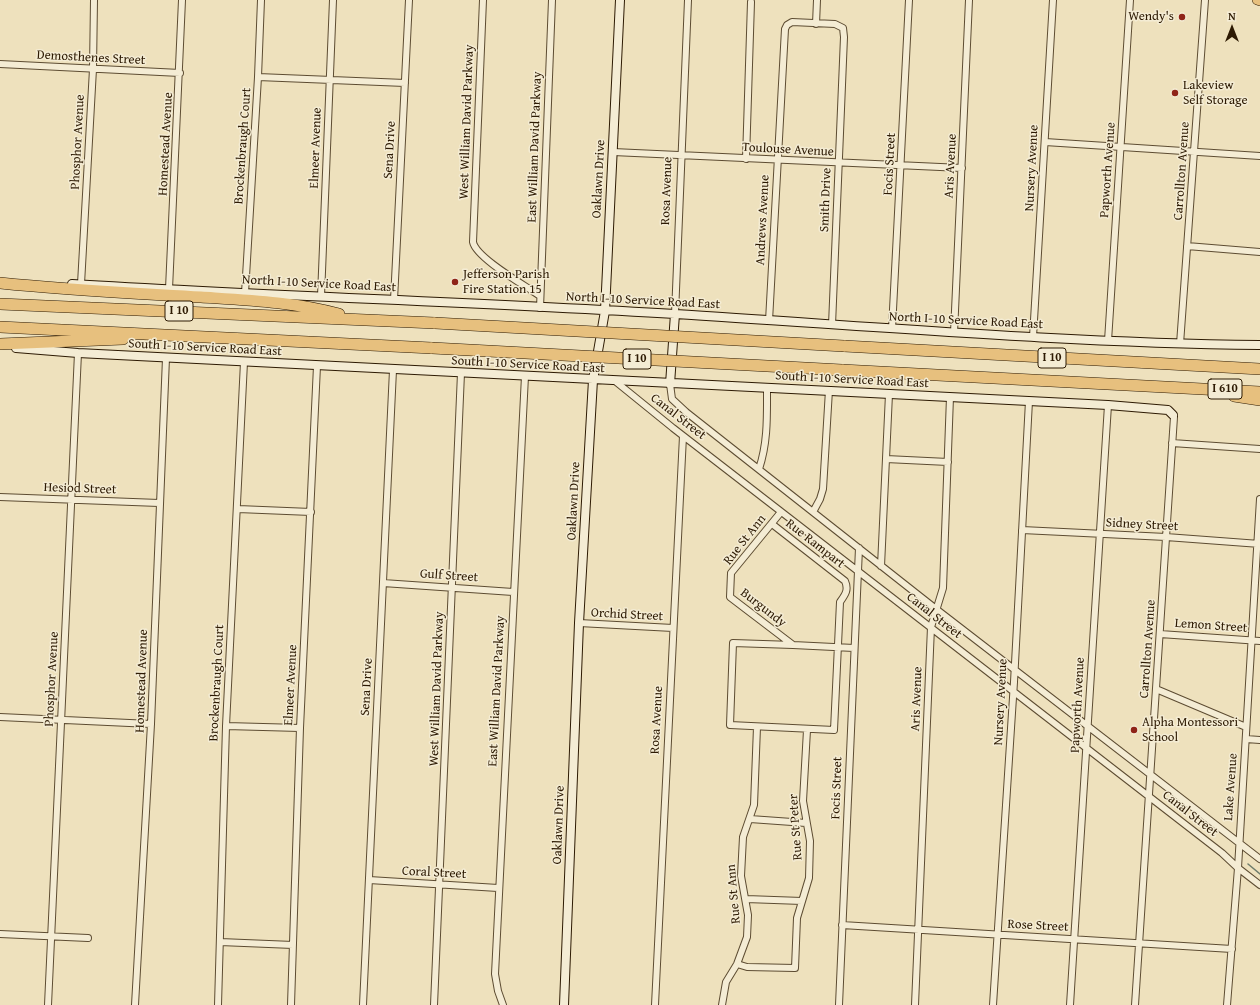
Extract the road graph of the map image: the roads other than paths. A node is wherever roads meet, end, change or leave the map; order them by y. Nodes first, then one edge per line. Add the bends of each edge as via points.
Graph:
1 (94, 0) edge
2 (182, 0) edge
3 (261, 0) edge
4 (333, 0) edge
5 (409, 0) edge
6 (483, 0) edge
7 (552, 0) edge
8 (620, 0) edge
9 (688, 0) edge
10 (817, 0) edge
11 (909, 0) edge
12 (969, 0) edge
13 (1053, 0) edge
14 (1130, 0) edge
15 (1205, 0) edge
16 (1256, 0) edge
17 (751, 2) dead end
18 (1260, 2) edge
19 (816, 24) junction
20 (0, 64) edge
21 (93, 69) junction
22 (180, 73) junction
23 (258, 77) junction
24 (329, 80) junction
25 (404, 83) junction
26 (1044, 142) junction
27 (1120, 147) junction
28 (1194, 151) junction
29 (613, 152) junction
30 (681, 156) junction
31 (1260, 156) edge
32 (746, 159) junction
33 (777, 160) junction
34 (839, 164) junction
35 (901, 165) junction
36 (962, 168) junction
37 (1188, 246) junction
38 (1260, 252) edge
39 (0, 282) edge
40 (81, 284) junction
41 (169, 289) junction
42 (245, 293) junction
43 (321, 296) junction
44 (540, 296) junction
45 (394, 300) junction
46 (0, 304) edge
47 (540, 308) junction
48 (605, 311) junction
49 (675, 314) junction
50 (357, 320) junction
51 (769, 321) junction
52 (832, 325) junction
53 (0, 327) edge
54 (892, 329) junction
55 (954, 333) junction
56 (210, 337) junction
57 (1033, 337) junction
58 (1108, 341) junction
59 (1180, 344) junction
60 (0, 345) edge
61 (1260, 345) edge
62 (78, 354) junction
63 (166, 358) junction
64 (244, 362) junction
65 (317, 366) junction
66 (1260, 369) edge
67 (392, 370) junction
68 (462, 373) junction
69 (525, 376) junction
70 (593, 380) junction
71 (615, 381) junction
72 (670, 384) junction
73 (767, 388) junction
74 (1190, 388) junction
75 (829, 390) junction
76 (1260, 392) edge
77 (889, 394) junction
78 (950, 396) junction
79 (1260, 400) edge
80 (1029, 401) junction
81 (1108, 406) junction
82 (1173, 414) joint
83 (683, 436) junction
84 (1172, 442) junction
85 (1260, 449) edge
86 (886, 459) junction
87 (948, 462) junction
88 (759, 469) junction
89 (0, 496) edge
90 (1260, 499) edge
91 (71, 500) junction
92 (159, 503) junction
93 (238, 509) junction
94 (310, 512) junction
95 (782, 512) junction
96 (813, 512) junction
97 (772, 524) junction
98 (1022, 530) junction
99 (1100, 534) junction
100 (1166, 537) junction
101 (1258, 544) edge
102 (859, 548) junction
103 (881, 566) junction
104 (858, 571) junction
105 (383, 583) junction
106 (731, 584) joint
107 (452, 588) junction
108 (513, 592) junction
109 (936, 609) junction
110 (579, 623) junction
111 (931, 627) junction
112 (673, 628) junction
113 (1160, 634) junction
114 (1251, 640) junction
115 (1260, 641) edge
116 (793, 645) junction
117 (838, 647) junction
118 (854, 648) junction
119 (1014, 669) junction
120 (1156, 689) junction
121 (1013, 691) junction
122 (0, 717) edge
123 (61, 720) junction
124 (151, 724) junction
125 (226, 726) junction
126 (757, 727) junction
127 (1088, 727) junction
128 (1246, 727) junction
129 (300, 728) junction
130 (807, 730) junction
131 (1246, 739) junction
132 (1260, 740) edge
133 (1087, 748) junction
134 (1150, 775) junction
135 (1149, 796) junction
136 (750, 819) junction
137 (806, 823) junction
138 (1239, 843) junction
139 (1260, 859) edge
140 (1238, 868) junction
141 (369, 880) junction
142 (439, 884) junction
143 (1260, 885) edge
144 (498, 888) junction
145 (746, 899) junction
146 (802, 901) junction
147 (842, 925) junction
148 (918, 930) junction
149 (0, 934) edge
150 (998, 935) junction
151 (51, 936) junction
152 (88, 938) dead end
153 (1074, 939) junction
154 (220, 942) junction
155 (1139, 943) junction
156 (294, 945) junction
157 (1232, 949) junction
158 (737, 964) junction
159 (48, 1005) edge
160 (135, 1005) edge
161 (218, 1005) edge
162 (291, 1005) edge
163 (363, 1005) edge
164 (434, 1005) edge
165 (503, 1005) edge
166 (564, 1005) edge
167 (655, 1005) edge
168 (722, 1005) edge
169 (839, 1005) edge
170 (915, 1005) edge
171 (993, 1005) edge
172 (1070, 1005) edge
173 (1135, 1005) edge
174 (1227, 1005) edge

1 - 21 street, Phosphor Avenue
2 - 22 street, Homestead Avenue
3 - 23 street, Brockenbraugh Court
4 - 24 street, Elmeer Avenue
5 - 25 street, Sena Drive
6 - 44 street, West William David Parkway via 474,245 499,269
7 - 44 street, East William David Parkway
8 - 29 street, Oaklawn Drive
9 - 30 street, Rosa Avenue
10 - 19 street
11 - 35 street, Focis Street
12 - 36 street, Aris Avenue
13 - 26 street, Nursery Avenue
14 - 27 street, Papworth Avenue
15 - 28 street, Carrollton Avenue
16 - 18 main road
17 - 32 street
19 - 33 street, Andrews Avenue via 792,22 785,29
19 - 34 street, Smith Drive via 835,24 842,28 844,37
20 - 21 street, Demosthenes Street
21 - 22 street, Demosthenes Street
21 - 40 street, Phosphor Avenue
22 - 41 street, Homestead Avenue
23 - 24 street
23 - 42 street, Brockenbraugh Court
24 - 25 street
24 - 43 street, Elmeer Avenue
25 - 45 street, Sena Drive
26 - 27 street
26 - 57 street, Nursery Avenue
27 - 28 street
27 - 58 street, Papworth Avenue
28 - 31 street
28 - 37 street, Carrollton Avenue
29 - 30 street, Toulouse Avenue
29 - 48 street, Oaklawn Drive
30 - 32 street, Toulouse Avenue
30 - 49 street, Rosa Avenue
32 - 33 street, Toulouse Avenue
33 - 34 street, Toulouse Avenue
33 - 51 street, Andrews Avenue
34 - 35 street, Toulouse Avenue
34 - 52 street, Smith Drive
35 - 36 street, Toulouse Avenue
35 - 54 street, Focis Street
36 - 55 street, Aris Avenue
37 - 38 street
37 - 59 street, Carrollton Avenue
39 - 40 street, North I-10 Service Road East
39 - 50 highway via 46,288 278,303 315,308
40 - 41 street, North I-10 Service Road East
41 - 42 street, North I-10 Service Road East
42 - 43 street, North I-10 Service Road East
43 - 45 street, North I-10 Service Road East
44 - 47 street
45 - 47 street, North I-10 Service Road East
46 - 50 highway, I 10
47 - 48 street, North I-10 Service Road East
48 - 49 street, North I-10 Service Road East
48 - 70 street, Oaklawn Drive
49 - 51 street, North I-10 Service Road East
49 - 72 street, Rosa Avenue
50 - 66 highway, I 10, bridge
51 - 52 street, North I-10 Service Road East
52 - 54 street, North I-10 Service Road East
53 - 56 highway, I 10
54 - 55 street, North I-10 Service Road East
55 - 57 street, North I-10 Service Road East
56 - 60 highway
56 - 74 highway, I 10, bridge
57 - 58 street, North I-10 Service Road East
58 - 59 street, North I-10 Service Road East
59 - 61 street, North I-10 Service Road East
60 - 62 street, South I-10 Service Road East
62 - 63 street, South I-10 Service Road East
62 - 91 street, Phosphor Avenue
63 - 64 street, South I-10 Service Road East
63 - 92 street, Homestead Avenue
64 - 65 street, South I-10 Service Road East
64 - 93 street, Brockenbraugh Court
65 - 67 street, South I-10 Service Road East
65 - 94 street, Elmeer Avenue
67 - 68 street, South I-10 Service Road East
67 - 105 street, Sena Drive
68 - 69 street, South I-10 Service Road East
68 - 107 street, West William David Parkway
69 - 70 street, South I-10 Service Road East
69 - 108 street, East William David Parkway
70 - 71 street, South I-10 Service Road East
70 - 110 street, Oaklawn Drive
71 - 72 street, South I-10 Service Road East
71 - 83 street, Canal Street
72 - 73 street, South I-10 Service Road East
72 - 88 street, Canal Street via 672,399 678,406
73 - 75 street, South I-10 Service Road East
73 - 88 street via 767,433
74 - 76 highway, I 610
74 - 79 highway, I 10
75 - 77 street, South I-10 Service Road East
75 - 96 street via 823,489
77 - 78 street, South I-10 Service Road East
77 - 86 street
78 - 80 street, South I-10 Service Road East
78 - 87 street, Aris Avenue
80 - 81 street, South I-10 Service Road East
80 - 98 street, Nursery Avenue
81 - 82 street, South I-10 Service Road East via 1168,410
81 - 99 street, Papworth Avenue
82 - 84 street, Carrollton Avenue
83 - 95 street, Canal Street
83 - 112 street, Rosa Avenue
84 - 85 street
84 - 100 street, Carrollton Avenue
86 - 87 street
86 - 103 street
87 - 109 street, Aris Avenue via 943,588
88 - 96 street, Canal Street
89 - 91 street, Hesiod Street
90 - 101 street, Lake Avenue
91 - 92 street, Hesiod Street
91 - 123 street, Phosphor Avenue
92 - 124 street, Homestead Avenue
93 - 94 street
93 - 125 street, Brockenbraugh Court
94 - 129 street, Elmeer Avenue
95 - 97 street, Rue St Ann
95 - 104 street, Canal Street
96 - 102 street, Canal Street
97 - 106 street, Rue St Ann via 731,573
97 - 117 street, Rue Rampart via 845,581 847,590 840,602
98 - 99 street, Sidney Street
98 - 119 street, Nursery Avenue
99 - 100 street, Sidney Street
99 - 127 street, Papworth Avenue
100 - 101 street, Sidney Street
100 - 113 street, Carrollton Avenue
101 - 114 street, Lake Avenue
102 - 103 street, Canal Street
102 - 104 street, Focis Street
103 - 109 street, Canal Street
104 - 111 street, Canal Street
104 - 118 street, Focis Street
105 - 107 street, Gulf Street
105 - 141 street, Sena Drive
106 - 116 street, Burgundy via 730,597
107 - 108 street, Gulf Street
107 - 142 street, West William David Parkway
108 - 144 street, East William David Parkway
109 - 111 street, Aris Avenue
109 - 119 street, Canal Street
110 - 112 street, Orchid Street
110 - 166 street, Oaklawn Drive
111 - 121 street, Canal Street
111 - 148 street, Aris Avenue
112 - 167 street, Rosa Avenue
113 - 114 street, Lemon Street
113 - 120 street, Carrollton Avenue
114 - 115 street, Lemon Street
114 - 128 street, Lake Avenue
116 - 117 street, Burgundy
116 - 126 street, Burgundy via 733,643 730,725
117 - 118 street, Burgundy
117 - 130 street via 834,730
118 - 147 street, Focis Street
119 - 121 street, Nursery Avenue
119 - 127 street, Canal Street
120 - 128 street
120 - 134 street, Carrollton Avenue
121 - 133 street, Canal Street
121 - 150 street, Nursery Avenue
122 - 123 street
123 - 124 street
123 - 151 street, Phosphor Avenue
124 - 160 street, Homestead Avenue
125 - 129 street
125 - 154 street, Brockenbraugh Court
126 - 130 street
126 - 136 street, Rue St Ann via 754,805
127 - 133 street, Papworth Avenue
127 - 134 street, Canal Street
128 - 131 street, Lake Avenue
129 - 156 street, Elmeer Avenue
130 - 137 street, Rue St Peter via 803,801
131 - 132 street
131 - 138 street, Lake Avenue
133 - 135 street, Canal Street
133 - 153 street, Papworth Avenue
134 - 135 street, Carrollton Avenue
134 - 138 street, Canal Street
135 - 140 street, Canal Street
135 - 155 street, Carrollton Avenue
136 - 137 street
136 - 145 street, Rue St Ann via 743,837 741,876
137 - 146 street, Rue St Peter via 810,841 809,878
138 - 139 street, Canal Street
138 - 140 street, Lake Avenue
140 - 143 street, Canal Street
140 - 157 street, Lake Avenue
141 - 142 street, Coral Street
141 - 163 street, Sena Drive
142 - 144 street, Coral Street
142 - 164 street, West William David Parkway
144 - 165 street, East William David Parkway via 495,974
145 - 146 street
145 - 158 street, Rue St Ann via 747,937
146 - 158 street, Rue St Peter via 797,918 795,968 747,967
147 - 148 street, Rose Street
147 - 169 street, Focis Street
148 - 150 street, Rose Street
148 - 170 street, Aris Avenue
149 - 151 street
150 - 153 street, Rose Street
150 - 171 street, Nursery Avenue
151 - 152 street
151 - 159 street, Phosphor Avenue
153 - 155 street, Rose Street
153 - 172 street, Papworth Avenue
154 - 156 street
154 - 161 street, Brockenbraugh Court
155 - 157 street, Rose Street
155 - 173 street, Carrollton Avenue
156 - 162 street, Elmeer Avenue
157 - 174 street, Lake Avenue
158 - 168 street, Rue St Ann via 726,982

